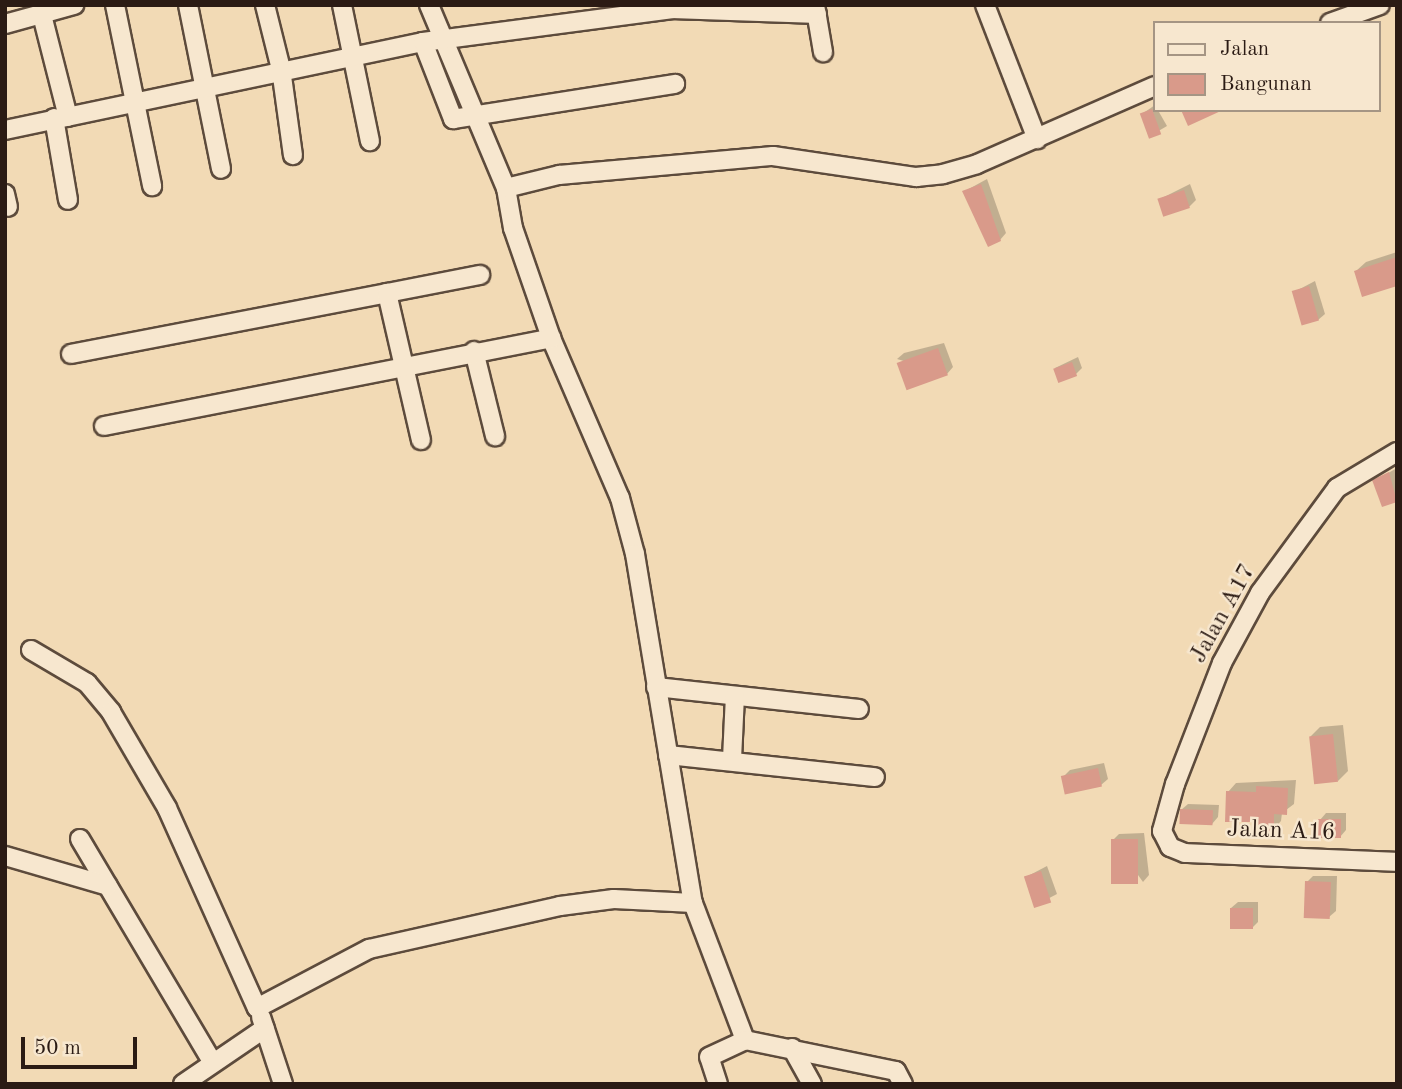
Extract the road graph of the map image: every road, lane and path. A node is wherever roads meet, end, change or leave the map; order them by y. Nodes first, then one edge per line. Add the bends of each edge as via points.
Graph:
1 (74, 5) edge
2 (115, 5) edge
3 (188, 5) edge
4 (265, 5) edge
5 (342, 5) edge
6 (429, 5) edge
7 (985, 5) edge
8 (1380, 5) edge
9 (673, 7) edge
10 (816, 9) edge
11 (42, 15) junction
12 (1336, 21) edge
13 (5, 24) edge
14 (442, 41) junction
15 (423, 42) junction
16 (823, 52) dead end
17 (353, 56) junction
18 (281, 69) junction
19 (675, 84) dead end
20 (206, 86) junction
21 (1154, 86) edge
22 (137, 101) junction
23 (61, 118) junction
24 (477, 118) junction
25 (5, 130) edge
26 (1037, 139) junction
27 (370, 141) dead end
28 (293, 155) dead end
29 (221, 169) dead end
30 (152, 186) dead end
31 (506, 188) junction
32 (68, 200) dead end
33 (480, 275) dead end
34 (387, 293) junction
35 (551, 338) junction
36 (474, 351) junction
37 (71, 354) dead end
38 (405, 365) junction
39 (104, 426) dead end
40 (495, 436) dead end
41 (421, 440) dead end
42 (1397, 452) edge
43 (31, 650) dead end
44 (656, 687) junction
45 (735, 696) junction
46 (859, 709) dead end
47 (668, 755) junction
48 (732, 759) junction
49 (875, 777) dead end
50 (80, 839) dead end
51 (1166, 843) joint
52 (5, 856) edge
53 (1397, 862) edge
54 (108, 886) junction
55 (693, 903) junction
56 (257, 1008) junction
57 (265, 1028) junction
58 (745, 1040) junction
59 (792, 1048) junction
60 (212, 1061) junction
61 (183, 1084) edge
62 (283, 1084) edge
63 (718, 1084) edge
64 (813, 1084) edge
65 (903, 1084) edge

1 - 11 street
2 - 22 street
3 - 20 street
4 - 18 street
5 - 17 street
6 - 14 street
7 - 26 street
8 - 12 street
9 - 10 street
9 - 14 street
10 - 16 street
11 - 13 street
11 - 23 street
14 - 15 street
14 - 24 street
15 - 17 street
15 - 24 street via 449,116
17 - 18 street
17 - 27 street
18 - 20 street
18 - 28 street
19 - 24 street
20 - 22 street
20 - 29 street
21 - 26 street
22 - 23 street
22 - 30 street
23 - 25 street
23 - 32 street
24 - 31 street
26 - 31 street via 977,164 916,177 773,156 559,175
31 - 35 street via 513,228
33 - 34 street
34 - 37 street
34 - 38 street
35 - 36 street
35 - 44 street via 620,498 635,554
36 - 38 street
36 - 40 street
38 - 39 street
38 - 41 street
42 - 51 street, Jalan A17 via 1337,488 1260,593 1222,663 1175,784 1163,818
43 - 56 street via 87,683 111,712 167,808
44 - 45 street
44 - 47 street
45 - 46 street
45 - 48 street
47 - 48 street
47 - 55 street
48 - 49 street
50 - 54 street
51 - 53 street, Jalan A16 via 1185,853
52 - 54 street
54 - 60 street
55 - 56 street via 614,898 369,949
55 - 58 street
56 - 57 street
57 - 60 street
57 - 62 street
58 - 59 street
58 - 63 street via 709,1057
59 - 64 street
59 - 65 street via 896,1071
60 - 61 street

